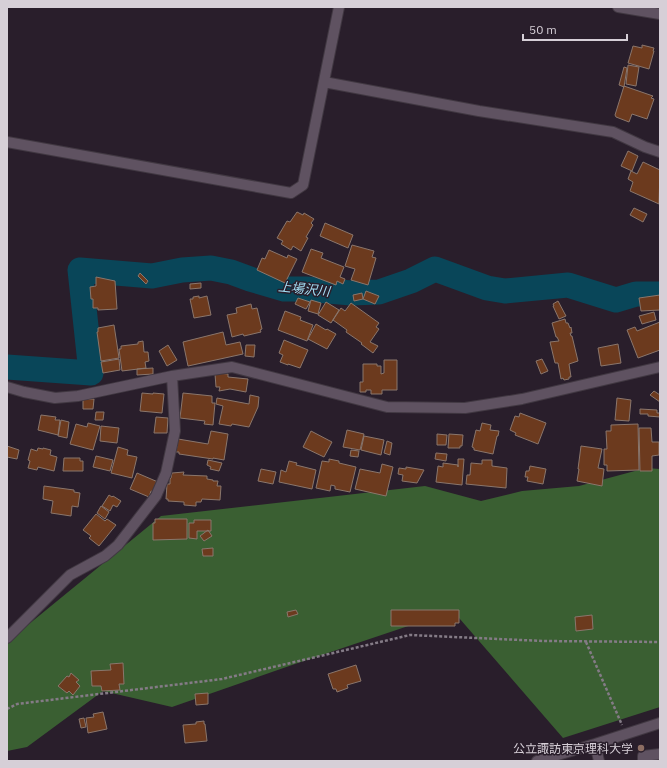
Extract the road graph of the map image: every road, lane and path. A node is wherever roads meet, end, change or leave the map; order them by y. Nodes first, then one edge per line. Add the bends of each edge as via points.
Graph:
1 (339, 7) edge
2 (618, 7) edge
3 (660, 14) edge
4 (324, 82) junction
5 (7, 142) edge
6 (660, 152) edge
7 (660, 367) edge
8 (172, 376) junction
9 (7, 387) edge
10 (7, 638) edge
11 (586, 642) junction
12 (660, 642) edge
13 (7, 708) edge
14 (660, 723) edge
15 (626, 734) junction
16 (595, 744) junction
17 (660, 754) edge
18 (537, 761) edge
19 (599, 761) edge
20 (643, 761) edge

1 - 4 street
2 - 3 street
4 - 5 street via 303,185 291,193
4 - 6 street via 479,111 613,132
7 - 8 street via 522,399 465,408 387,407 232,367
8 - 9 street via 78,396 55,398
8 - 10 street via 175,431 166,473 156,496 118,545 105,556 70,575
11 - 12 path
11 - 13 path via 410,635 222,679 17,704
11 - 15 path
14 - 15 street
15 - 16 street
16 - 18 street
16 - 19 street
17 - 20 street via 643,756

